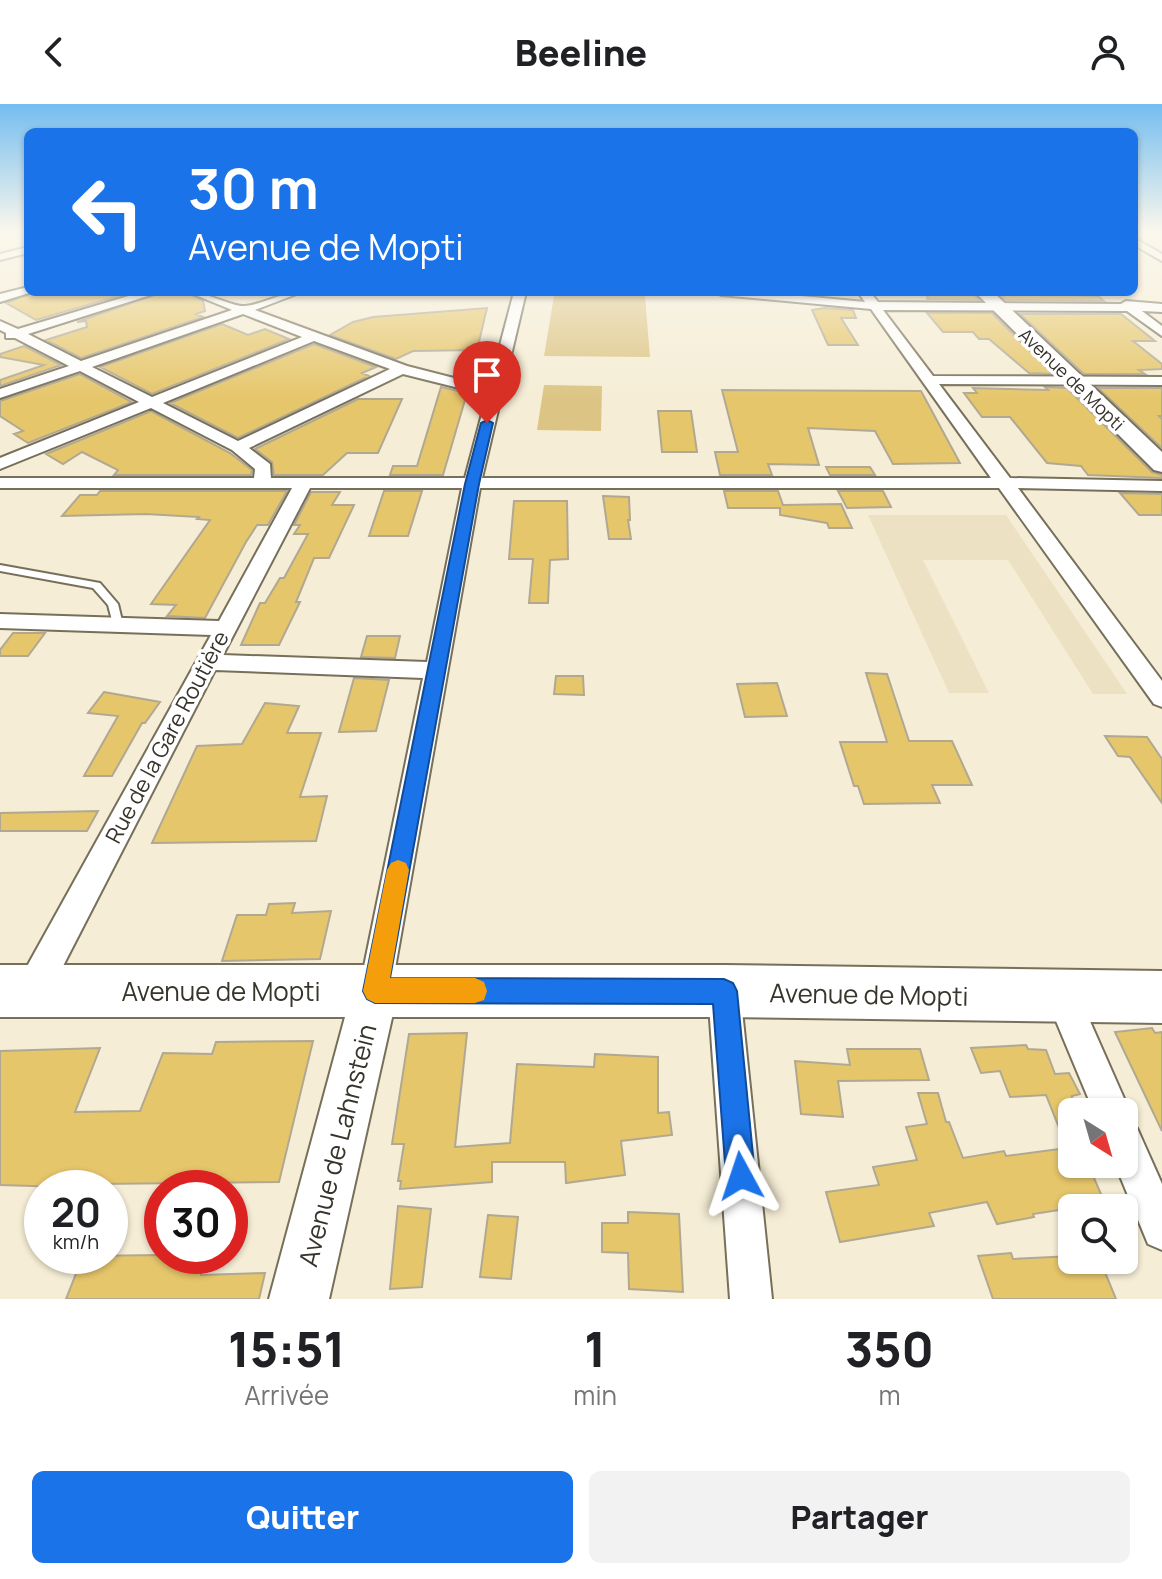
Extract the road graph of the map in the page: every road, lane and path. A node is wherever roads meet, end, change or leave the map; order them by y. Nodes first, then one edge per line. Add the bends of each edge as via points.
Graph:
1 (24, 291) edge
2 (141, 296) edge
3 (206, 296) edge
4 (284, 296) edge
5 (519, 296) edge
6 (806, 296) edge
7 (987, 296) edge
8 (1113, 296) edge
9 (0, 298) edge
10 (869, 299) edge
11 (999, 307) junction
12 (1130, 308) junction
13 (1162, 308) edge
14 (246, 309) junction
15 (0, 325) edge
16 (1162, 332) edge
17 (16, 334) junction
18 (315, 336) junction
19 (0, 339) edge
20 (81, 367) junction
21 (402, 369) junction
22 (928, 380) junction
23 (1074, 381) junction
24 (1162, 381) edge
25 (495, 393) junction
26 (0, 394) edge
27 (151, 402) junction
28 (238, 447) junction
29 (0, 464) edge
30 (1162, 465) edge
31 (0, 483) edge
32 (1004, 483) junction
33 (261, 484) junction
34 (303, 484) junction
35 (472, 484) junction
36 (1162, 486) edge
37 (0, 568) edge
38 (0, 621) edge
39 (118, 625) junction
40 (226, 628) junction
41 (208, 662) junction
42 (436, 670) junction
43 (1162, 698) edge
44 (16, 991) edge
45 (375, 991) junction
46 (724, 991) junction
47 (1062, 997) junction
48 (1162, 997) edge
49 (1106, 1098) edge
50 (1138, 1174) edge
51 (1162, 1230) edge
52 (299, 1299) edge
53 (751, 1299) edge

1 - 9 street
2 - 17 street
3 - 14 street
4 - 14 street
5 - 25 street
6 - 10 street
7 - 11 street, Avenue de Mopti
8 - 12 street
10 - 11 street
10 - 22 street
11 - 12 street
11 - 23 street, Avenue de Mopti
12 - 13 street
12 - 16 street
14 - 18 street
14 - 20 street
15 - 17 street
17 - 19 street
17 - 20 street
18 - 21 street
18 - 27 street
20 - 26 street
20 - 27 street
21 - 25 street
21 - 28 street
22 - 23 street
22 - 32 street
23 - 24 street
23 - 30 street, Avenue de Mopti
25 - 35 street
27 - 28 street
27 - 29 street
28 - 33 street via 264,468
31 - 33 street
32 - 35 street
32 - 36 street
32 - 43 street
33 - 34 street
34 - 35 street
34 - 40 street, Rue de la Gare Routière
35 - 42 street
37 - 39 lane via 96,585 113,604
38 - 39 street
39 - 40 street
40 - 41 street, Rue de la Gare Routière
41 - 42 street
41 - 44 street, Rue de la Gare Routière
42 - 45 street
44 - 45 main road, Avenue de Mopti
45 - 46 main road, Avenue de Mopti
45 - 52 street, Avenue de Lahnstein
46 - 47 main road, Avenue de Mopti
46 - 53 street
47 - 48 main road, Avenue de Mopti
47 - 49 street
50 - 51 street

